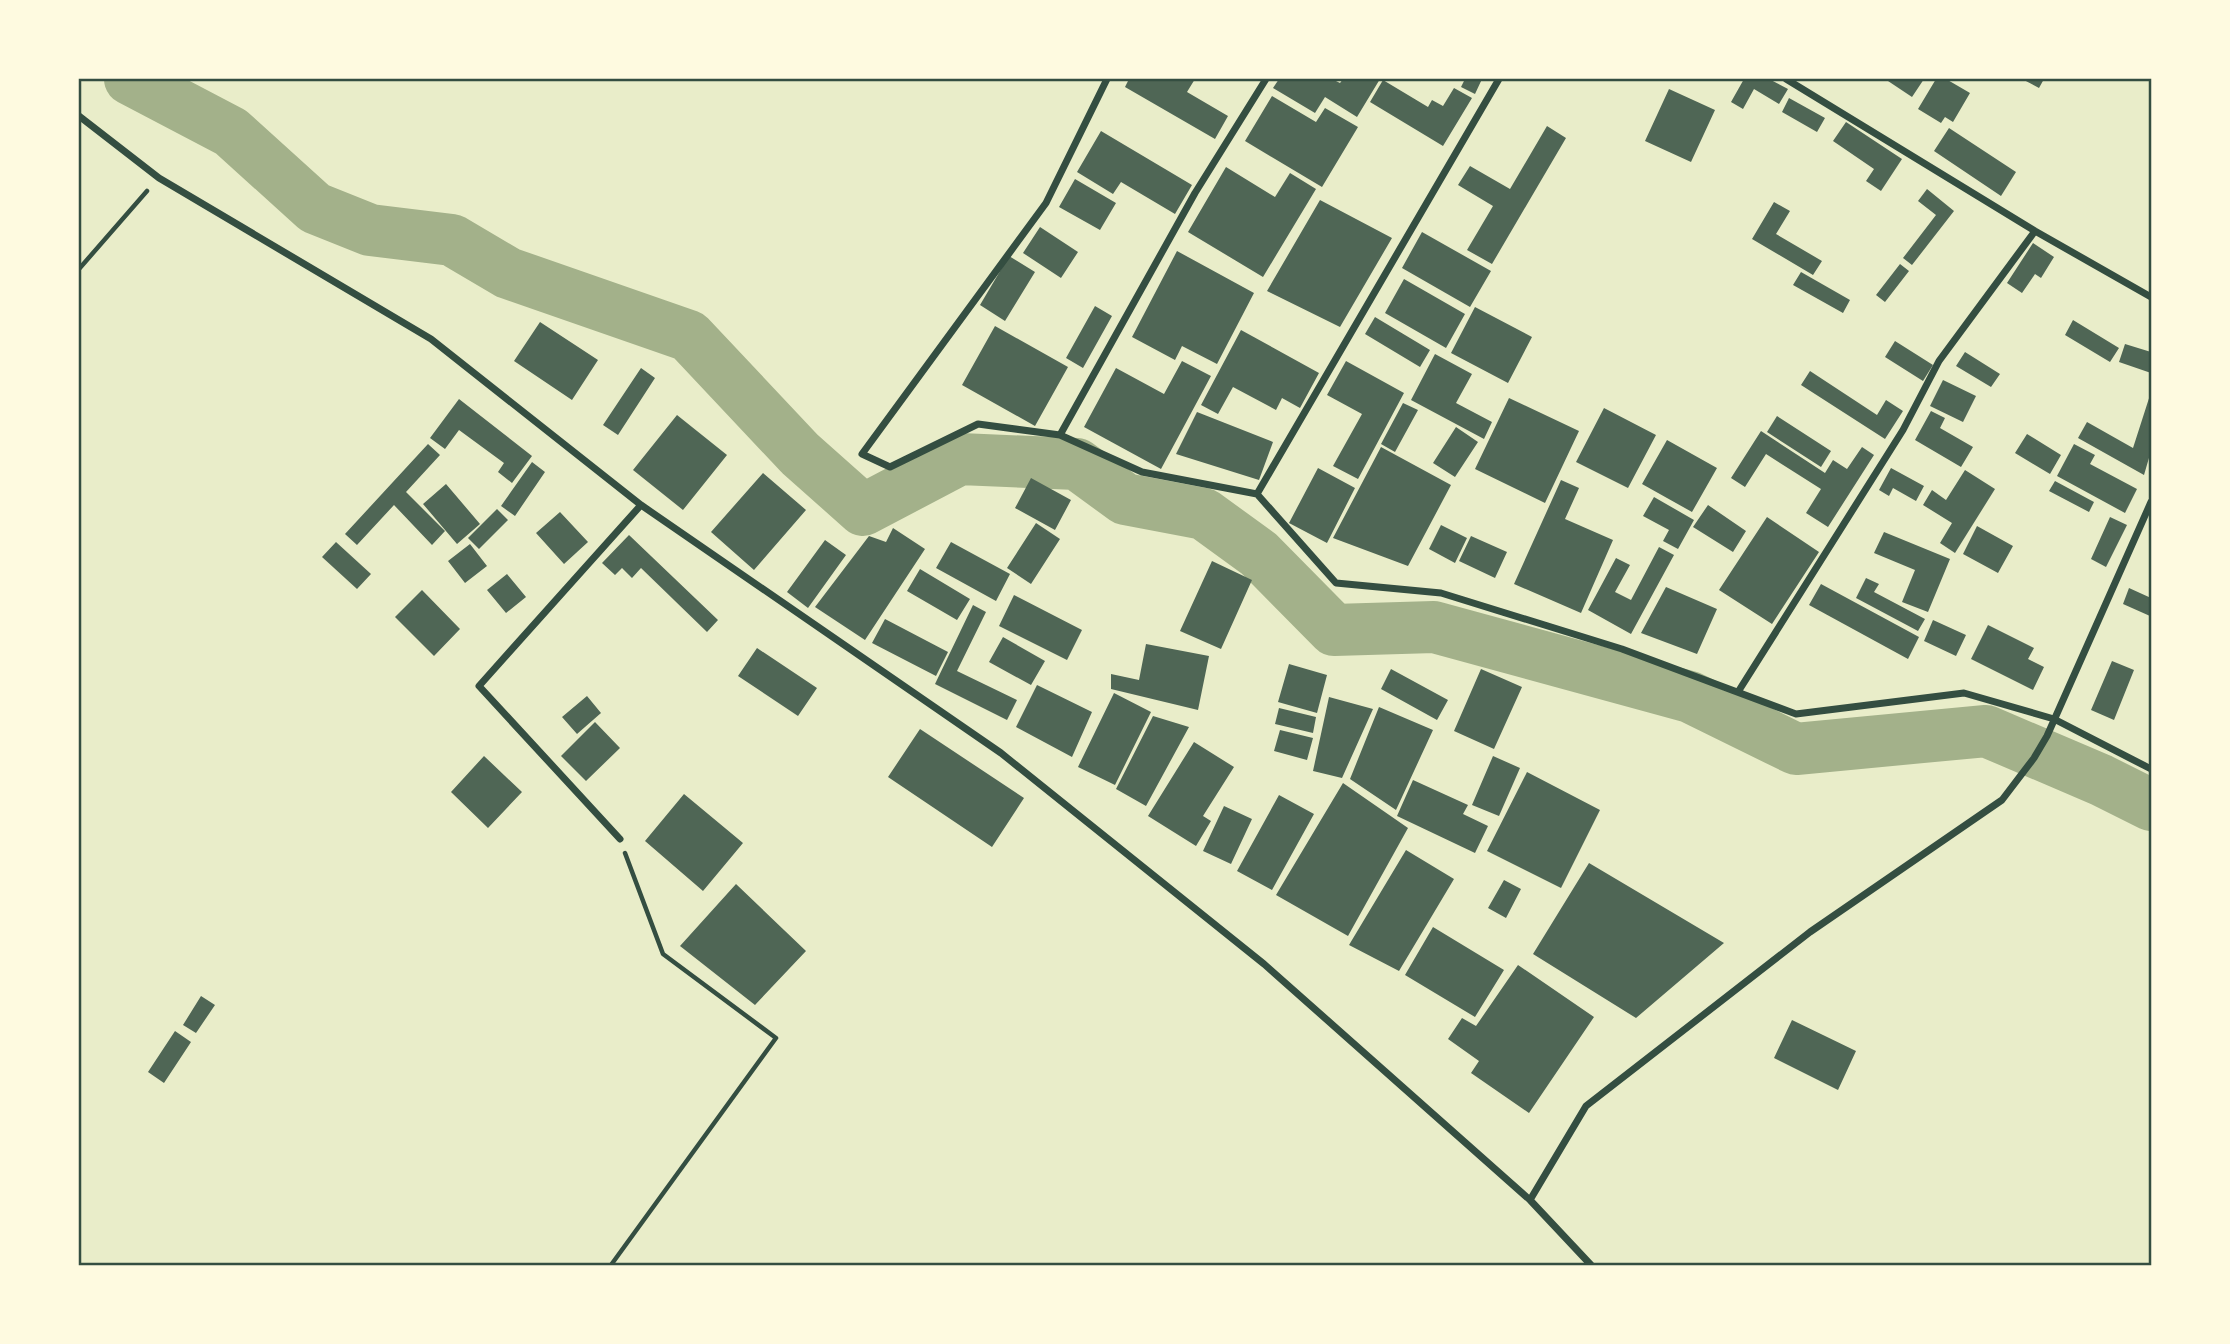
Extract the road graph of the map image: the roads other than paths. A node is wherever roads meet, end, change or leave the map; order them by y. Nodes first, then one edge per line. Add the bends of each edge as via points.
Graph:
1 (1107, 79) edge
2 (1266, 79) edge
3 (1499, 79) edge
4 (1786, 79) edge
5 (79, 116) edge
6 (2035, 231) junction
7 (2151, 298) edge
8 (1060, 435) junction
9 (1256, 494) junction
10 (2151, 502) edge
11 (640, 505) junction
12 (1738, 692) junction
13 (2054, 719) junction
14 (2151, 769) edge
15 (620, 839) road end
16 (1530, 1200) junction
17 (1591, 1265) edge

1 - 8 street via 1046,203 862,454 890,467 978,424
2 - 8 street via 1195,193
3 - 9 street
4 - 6 street
5 - 11 street via 159,177 431,340
6 - 7 street
6 - 12 street via 1939,361 1903,430
8 - 9 street via 1142,472
9 - 12 street via 1336,583 1441,593 1622,649
10 - 13 street
11 - 15 street via 479,686
11 - 16 street via 1001,753 1264,964
12 - 13 street via 1796,714 1964,693
13 - 14 street
13 - 16 street via 2034,758 2002,800 1810,932 1586,1106
16 - 17 street

